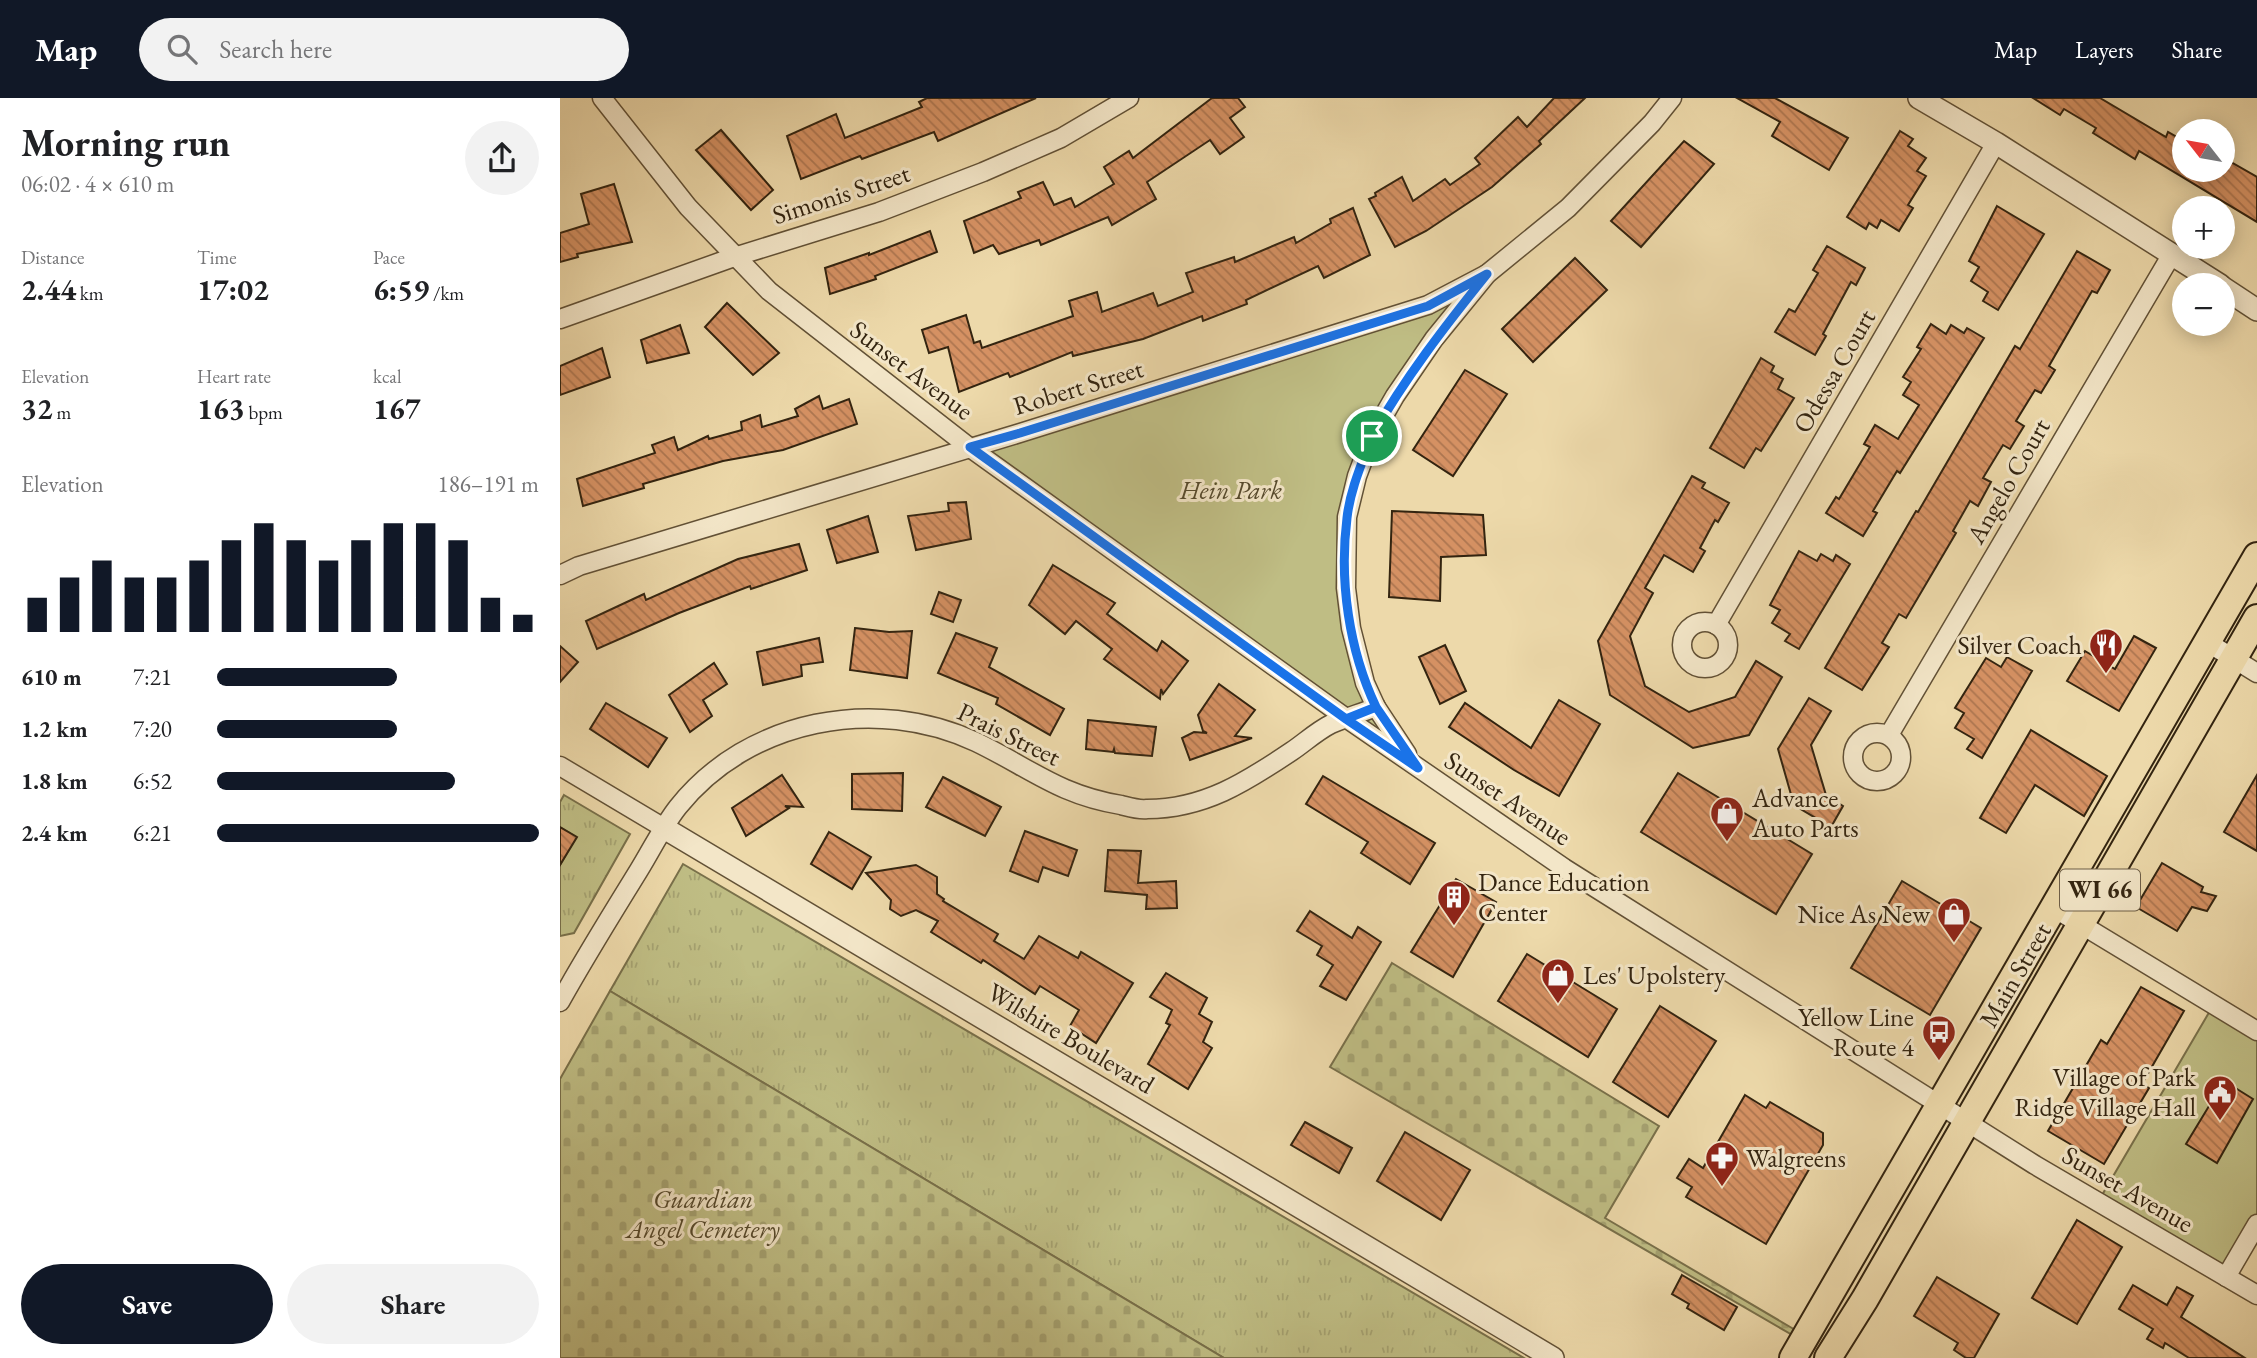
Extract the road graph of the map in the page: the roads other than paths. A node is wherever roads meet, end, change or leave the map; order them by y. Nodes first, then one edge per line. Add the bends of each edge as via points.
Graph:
1 (602, 98) edge
2 (1129, 98) edge
3 (1672, 98) edge
4 (1919, 98) edge
5 (1996, 143) junction
6 (2172, 254) joint
7 (734, 257) junction
8 (2180, 259) edge
9 (2201, 273) edge
10 (1487, 274) junction
11 (2235, 295) edge
12 (2257, 310) edge
13 (560, 319) edge
14 (970, 447) junction
15 (2257, 556) edge
16 (560, 575) edge
17 (2257, 618) edge
18 (1716, 625) dead end
19 (2207, 642) junction
20 (2234, 658) junction
21 (2257, 673) edge
22 (1376, 707) junction
23 (1346, 719) junction
24 (1889, 735) dead end
25 (560, 766) edge
26 (1418, 768) junction
27 (664, 828) junction
28 (2054, 908) junction
29 (2081, 924) junction
30 (560, 1002) edge
31 (2257, 1031) edge
32 (1939, 1105) junction
33 (1967, 1122) junction
34 (2257, 1224) edge
35 (2227, 1277) junction
36 (2257, 1295) edge
37 (1553, 1358) edge
38 (1793, 1358) edge
39 (1828, 1358) edge

1 - 7 street, Sunset Avenue
2 - 7 street, Simonis Street via 1061,138 983,172 879,212
3 - 10 street, Robert Street via 1567,208
4 - 5 street
5 - 6 street
5 - 18 street, Odessa Court
6 - 24 street, Angelo Court
7 - 13 street, Simonis Street
7 - 14 street, Sunset Avenue via 808,323
8 - 9 street
10 - 14 street, Robert Street via 1428,306
10 - 22 street, Robert Street via 1395,396 1372,436 1350,503 1346,588 1358,659
11 - 12 street
14 - 16 street, Robert Street
14 - 23 street, Sunset Avenue
15 - 19 main road, Main Street / WI 66
17 - 20 main road, Main Street / WI 66
19 - 20 street
19 - 28 main road, Main Street / WI 66
20 - 21 street
20 - 29 main road, Main Street / WI 66
22 - 23 street, Prais Street
22 - 26 street, Robert Street
23 - 26 street, Sunset Avenue
23 - 27 street, Prais Street via 1329,725 1229,790 1201,802 1146,810 1087,799 1058,788 943,729 911,721 848,718 788,731 744,750 705,778
25 - 27 street, Wilshire Boulevard
26 - 32 street, Sunset Avenue via 1563,868
27 - 30 street, Prais Street
27 - 37 street, Wilshire Boulevard
28 - 29 street
28 - 32 main road, Main Street / WI 66
29 - 31 street
29 - 33 main road, Main Street / WI 66
32 - 33 street, Sunset Avenue
32 - 38 main road, Main Street / WI 66
33 - 35 street, Sunset Avenue
33 - 39 main road, Main Street / WI 66
34 - 35 street
35 - 36 street, Sunset Avenue

